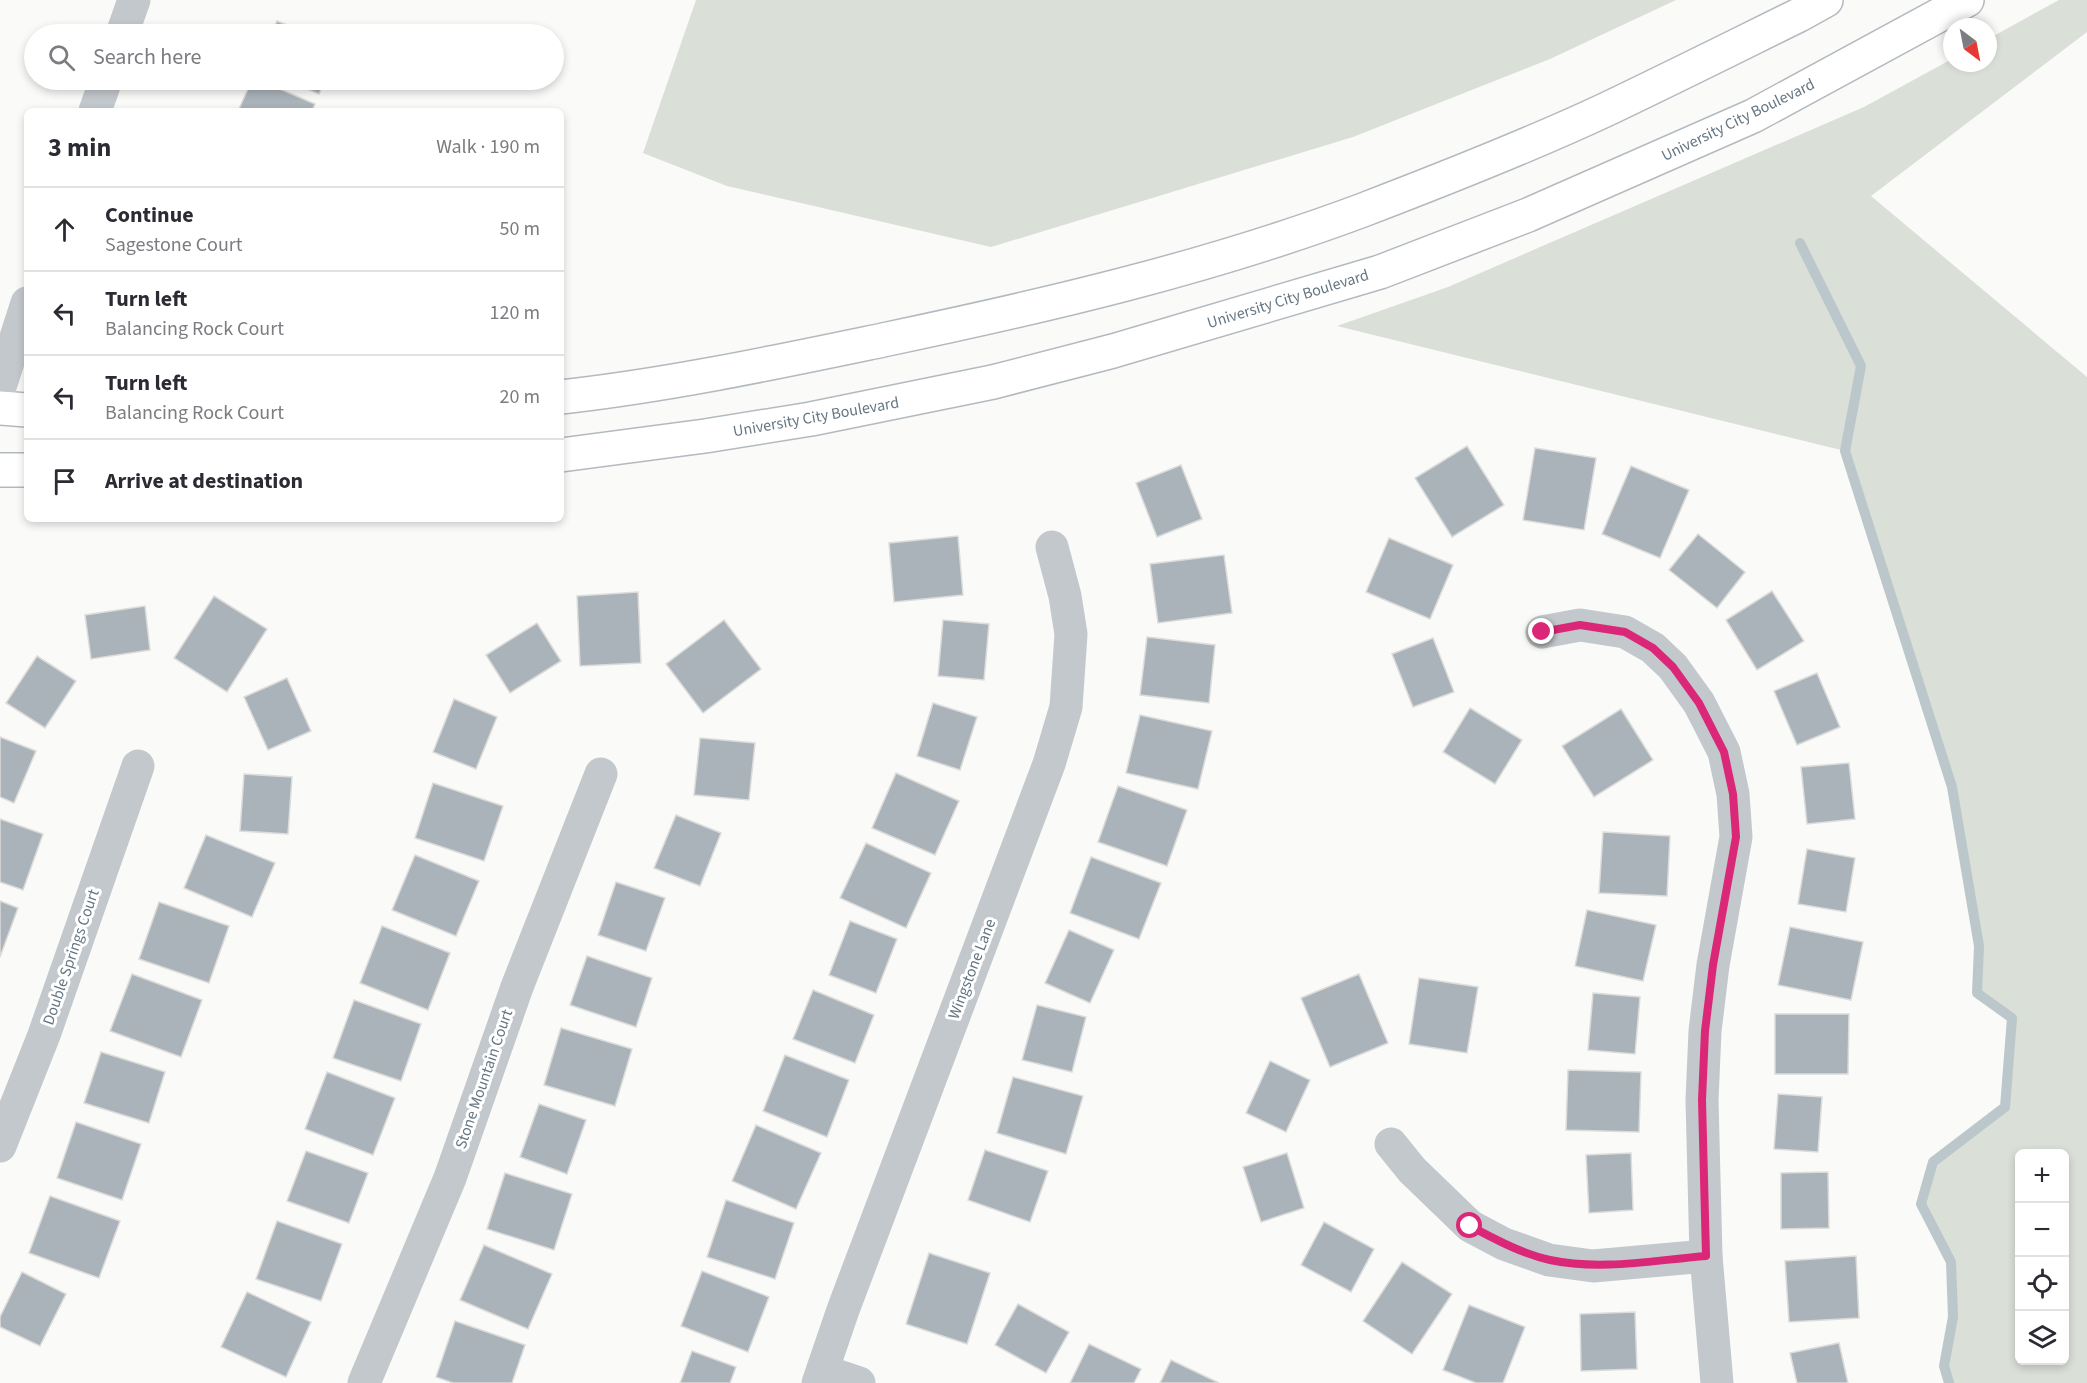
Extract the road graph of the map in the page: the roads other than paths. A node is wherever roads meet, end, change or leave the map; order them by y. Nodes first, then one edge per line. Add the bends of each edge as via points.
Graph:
1 (134, 0) edge
2 (1826, 0) edge
3 (1967, 0) edge
4 (126, 24) edge
5 (102, 90) edge
6 (96, 108) edge
7 (24, 312) edge
8 (0, 387) edge
9 (564, 397) edge
10 (0, 408) edge
11 (24, 410) edge
12 (564, 455) edge
13 (0, 470) edge
14 (24, 470) edge
15 (1052, 547) dead end
16 (1542, 632) dead end
17 (138, 766) dead end
18 (600, 774) dead end
19 (1391, 1144) dead end
20 (0, 1146) edge
21 (1706, 1256) junction
22 (821, 1377) edge
23 (364, 1383) edge
24 (860, 1383) edge
25 (1717, 1383) edge

1 - 4 street
2 - 9 main road via 1603,111 1502,154 1361,210 1205,262 1011,313 746,368
3 - 12 main road, University City Boulevard via 1753,116 1528,215 1380,272 993,382 811,419
5 - 6 street
7 - 8 street
10 - 11 main road
13 - 14 main road
15 - 22 street, Wingstone Lane via 1071,634 1066,707 1049,764
16 - 21 street via 1580,625 1625,632 1653,648 1673,667 1699,703 1724,752 1733,794 1736,837 1705,1031 1702,1100
17 - 20 street, Double Springs Court via 44,1035
18 - 23 street, Stone Mountain Court via 517,987 450,1178
19 - 21 street via 1470,1226 1504,1244 1549,1260 1593,1266
21 - 25 street
22 - 24 street

